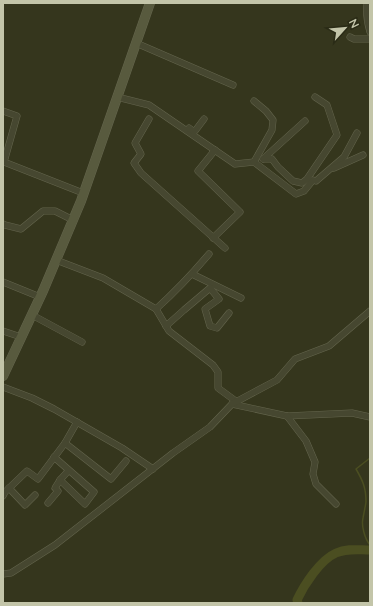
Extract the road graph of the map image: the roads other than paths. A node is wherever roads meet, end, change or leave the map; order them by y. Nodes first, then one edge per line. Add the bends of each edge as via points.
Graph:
1 (148, 4) edge
2 (366, 4) edge
3 (370, 32) edge
4 (350, 37) dead end
5 (370, 39) edge
6 (136, 43) junction
7 (233, 85) dead end
8 (117, 97) junction
9 (315, 97) dead end
10 (254, 100) dead end
11 (155, 109) junction
12 (3, 112) edge
13 (148, 119) dead end
14 (204, 119) dead end
15 (305, 121) dead end
16 (357, 133) dead end
17 (215, 150) junction
18 (364, 155) dead end
19 (264, 159) junction
20 (256, 163) junction
21 (328, 170) junction
22 (83, 193) junction
23 (72, 220) junction
24 (3, 224) edge
25 (213, 238) junction
26 (225, 248) dead end
27 (209, 254) dead end
28 (56, 260) junction
29 (192, 274) junction
30 (3, 282) edge
31 (40, 297) junction
32 (241, 298) dead end
33 (156, 309) junction
34 (370, 311) edge
35 (229, 313) dead end
36 (32, 315) junction
37 (166, 326) junction
38 (3, 331) edge
39 (21, 337) junction
40 (82, 342) dead end
41 (3, 376) edge
42 (3, 387) edge
43 (234, 403) junction
44 (287, 416) junction
45 (370, 417) edge
46 (77, 422) junction
47 (65, 443) junction
48 (54, 457) junction
49 (126, 461) dead end
50 (153, 469) junction
51 (69, 470) junction
52 (60, 480) junction
53 (9, 488) junction
54 (35, 495) dead end
55 (3, 496) edge
56 (48, 504) dead end
57 (336, 504) dead end
58 (3, 574) edge

1 - 6 main road
2 - 3 street
4 - 5 street
6 - 7 street
6 - 8 main road
8 - 11 street via 149,105
8 - 22 main road
9 - 19 street via 327,105 337,135 307,179 302,183 293,181 272,159
10 - 20 street via 273,120 272,130
11 - 14 street via 159,107 193,131
11 - 17 street
12 - 22 street via 17,116 4,162
13 - 25 street via 135,143 141,154 134,163 141,173
15 - 19 street
16 - 21 street via 344,157
17 - 20 street via 235,164
17 - 25 street via 198,170 240,212
18 - 21 street
19 - 20 street
20 - 21 street via 296,194 304,191 313,180 316,181
22 - 23 main road
23 - 24 street via 55,211 43,211 21,229
23 - 28 main road
25 - 26 street
27 - 29 street
28 - 31 main road
28 - 33 street via 103,278
29 - 32 street
29 - 33 street
30 - 31 street
31 - 36 main road
33 - 37 street
34 - 43 street via 329,346 295,359 277,380
35 - 37 street via 217,328 210,326 205,309 219,299 210,288
36 - 39 main road
36 - 40 street
37 - 43 street via 213,365 218,372 218,388
38 - 39 street
39 - 41 main road
42 - 46 street via 32,398
43 - 44 street
43 - 50 street via 210,427
44 - 45 street via 352,413
44 - 57 street via 306,442 315,462 313,474 316,484
46 - 47 street
46 - 50 street
47 - 48 street
47 - 49 street via 111,479
48 - 51 street
48 - 53 street via 38,479 27,471
50 - 58 street via 55,545 11,573
51 - 52 street
51 - 52 street via 94,492 85,504
52 - 56 street via 55,488 58,491
53 - 54 street via 25,505
53 - 55 street

